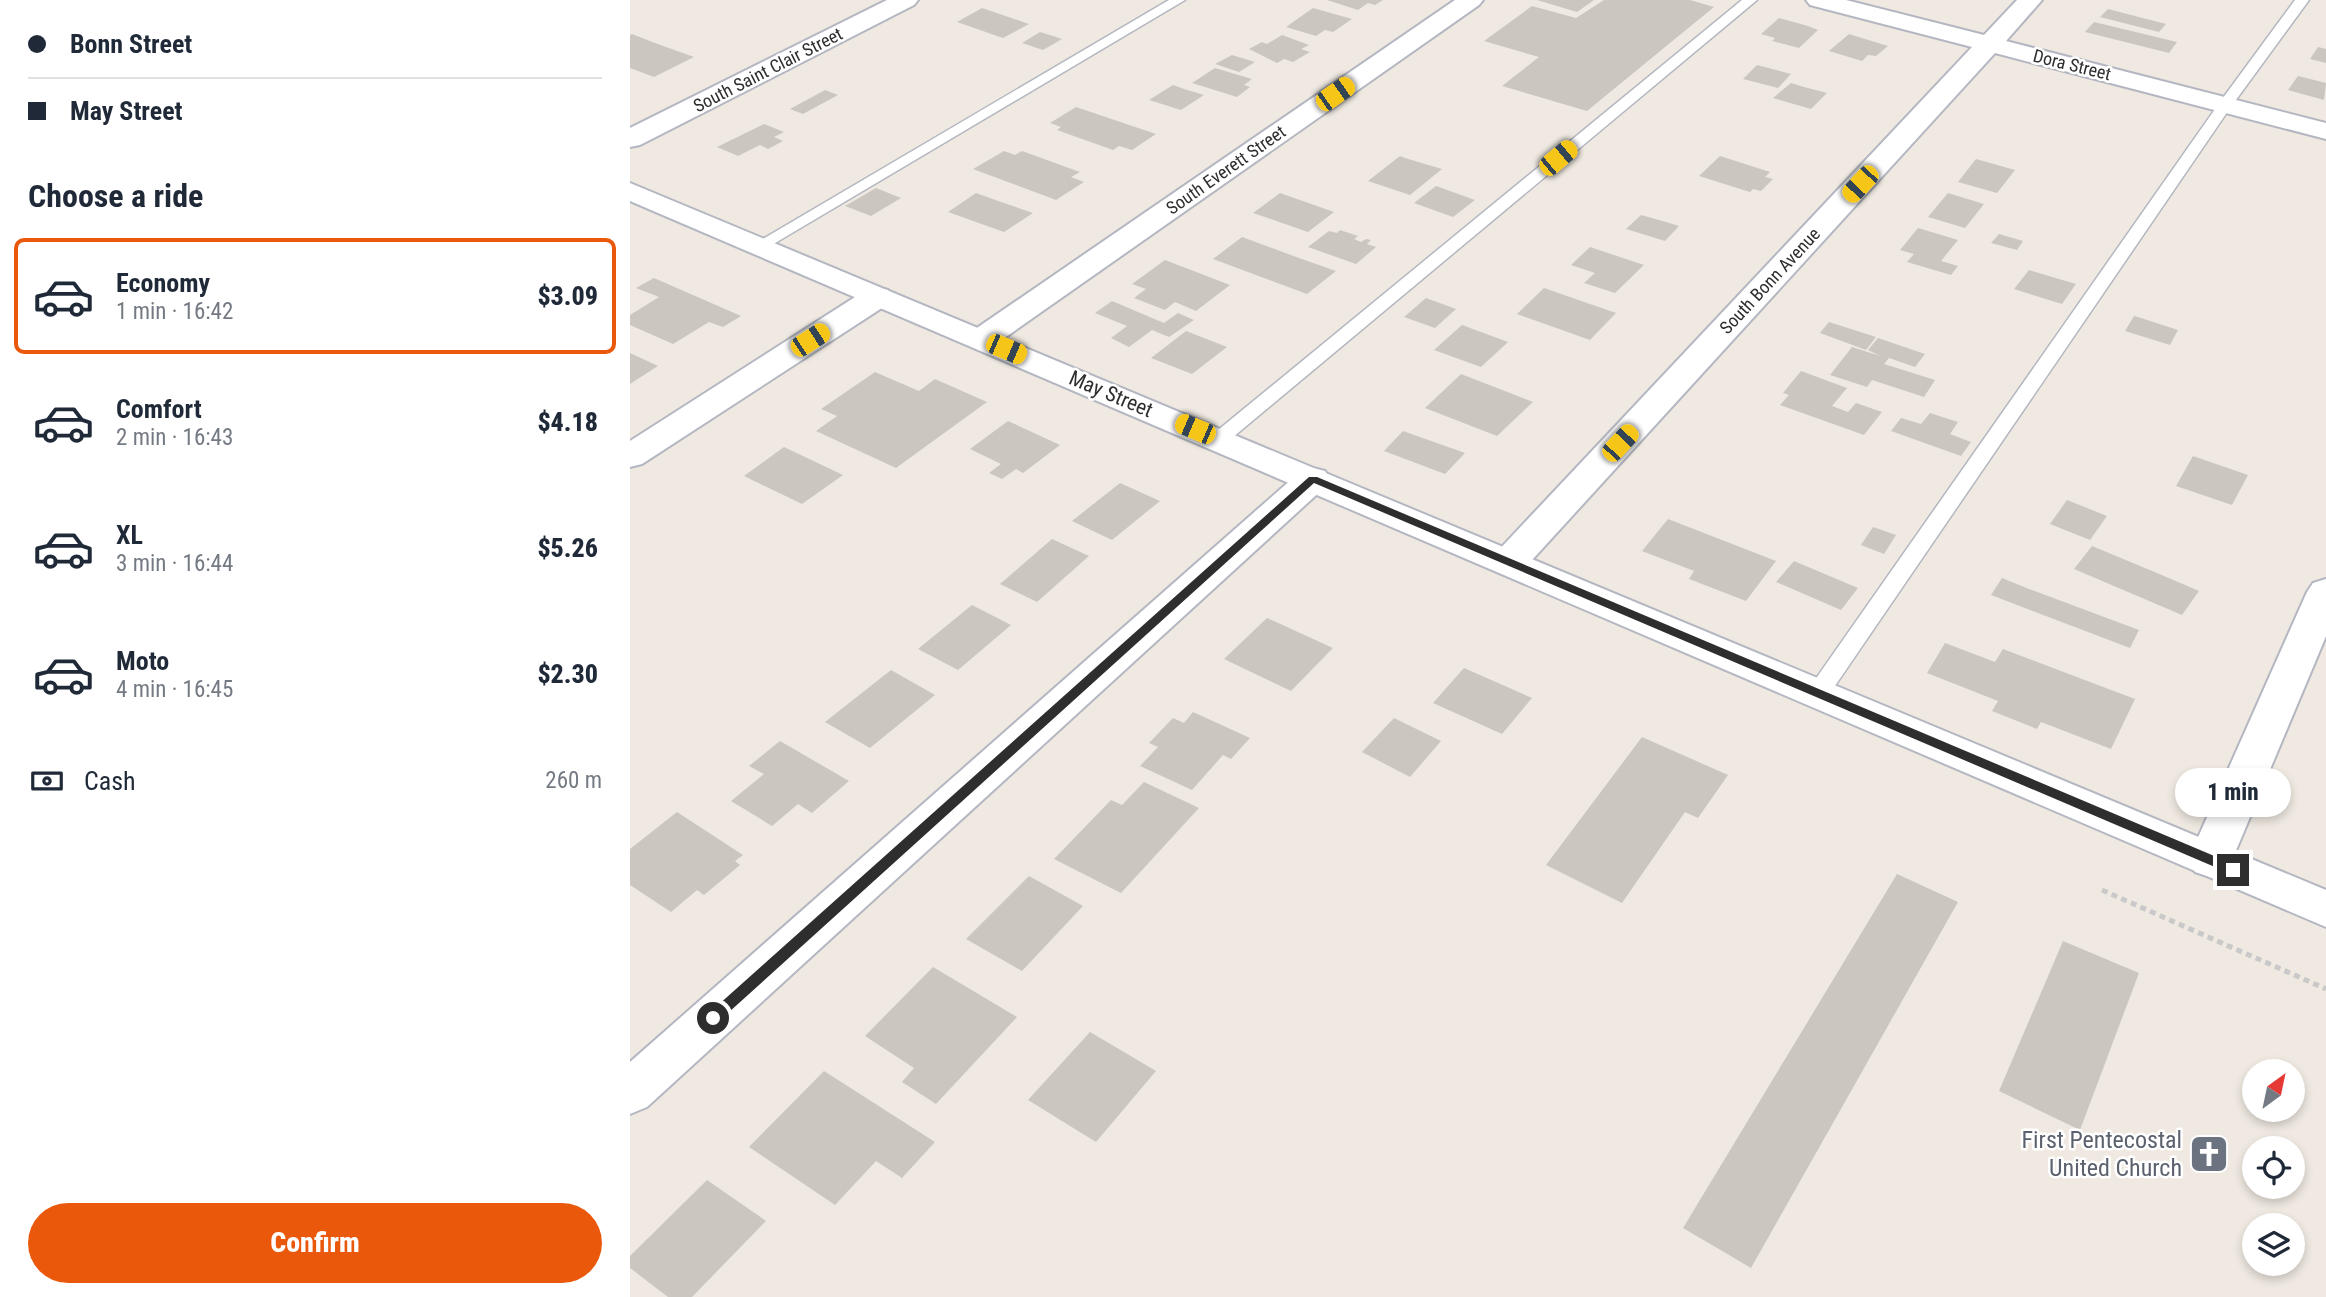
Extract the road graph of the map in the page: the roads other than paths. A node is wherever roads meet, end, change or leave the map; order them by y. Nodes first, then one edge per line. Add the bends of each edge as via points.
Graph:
1 (906, 0) edge
2 (1178, 0) edge
3 (1471, 0) edge
4 (1750, 0) edge
5 (1818, 0) edge
6 (2031, 0) edge
7 (2302, 0) edge
8 (1989, 44) junction
9 (2225, 105) junction
10 (2326, 131) edge
11 (630, 139) edge
12 (630, 191) edge
13 (758, 246) junction
14 (877, 297) junction
15 (982, 339) junction
16 (1219, 439) junction
17 (630, 456) edge
18 (1313, 479) junction
19 (1509, 562) junction
20 (2326, 592) edge
21 (1818, 694) junction
22 (2210, 860) junction
23 (2326, 909) edge
24 (630, 1092) edge

1 - 11 street, South Saint Clair Street
2 - 13 lane
3 - 15 street, South Everett Street
4 - 16 lane
5 - 8 street, Dora Street
6 - 8 street, South Bonn Avenue
7 - 9 lane
8 - 9 street, Dora Street
8 - 19 street, South Bonn Avenue
9 - 10 street, Dora Street
9 - 21 lane
12 - 13 street, May Street
13 - 14 street, May Street
14 - 15 street, May Street
14 - 17 street
15 - 16 street, May Street
16 - 18 street, May Street
18 - 19 street, May Street
18 - 24 street
19 - 21 street, May Street
20 - 22 street
21 - 22 street, May Street
22 - 23 street, May Street

